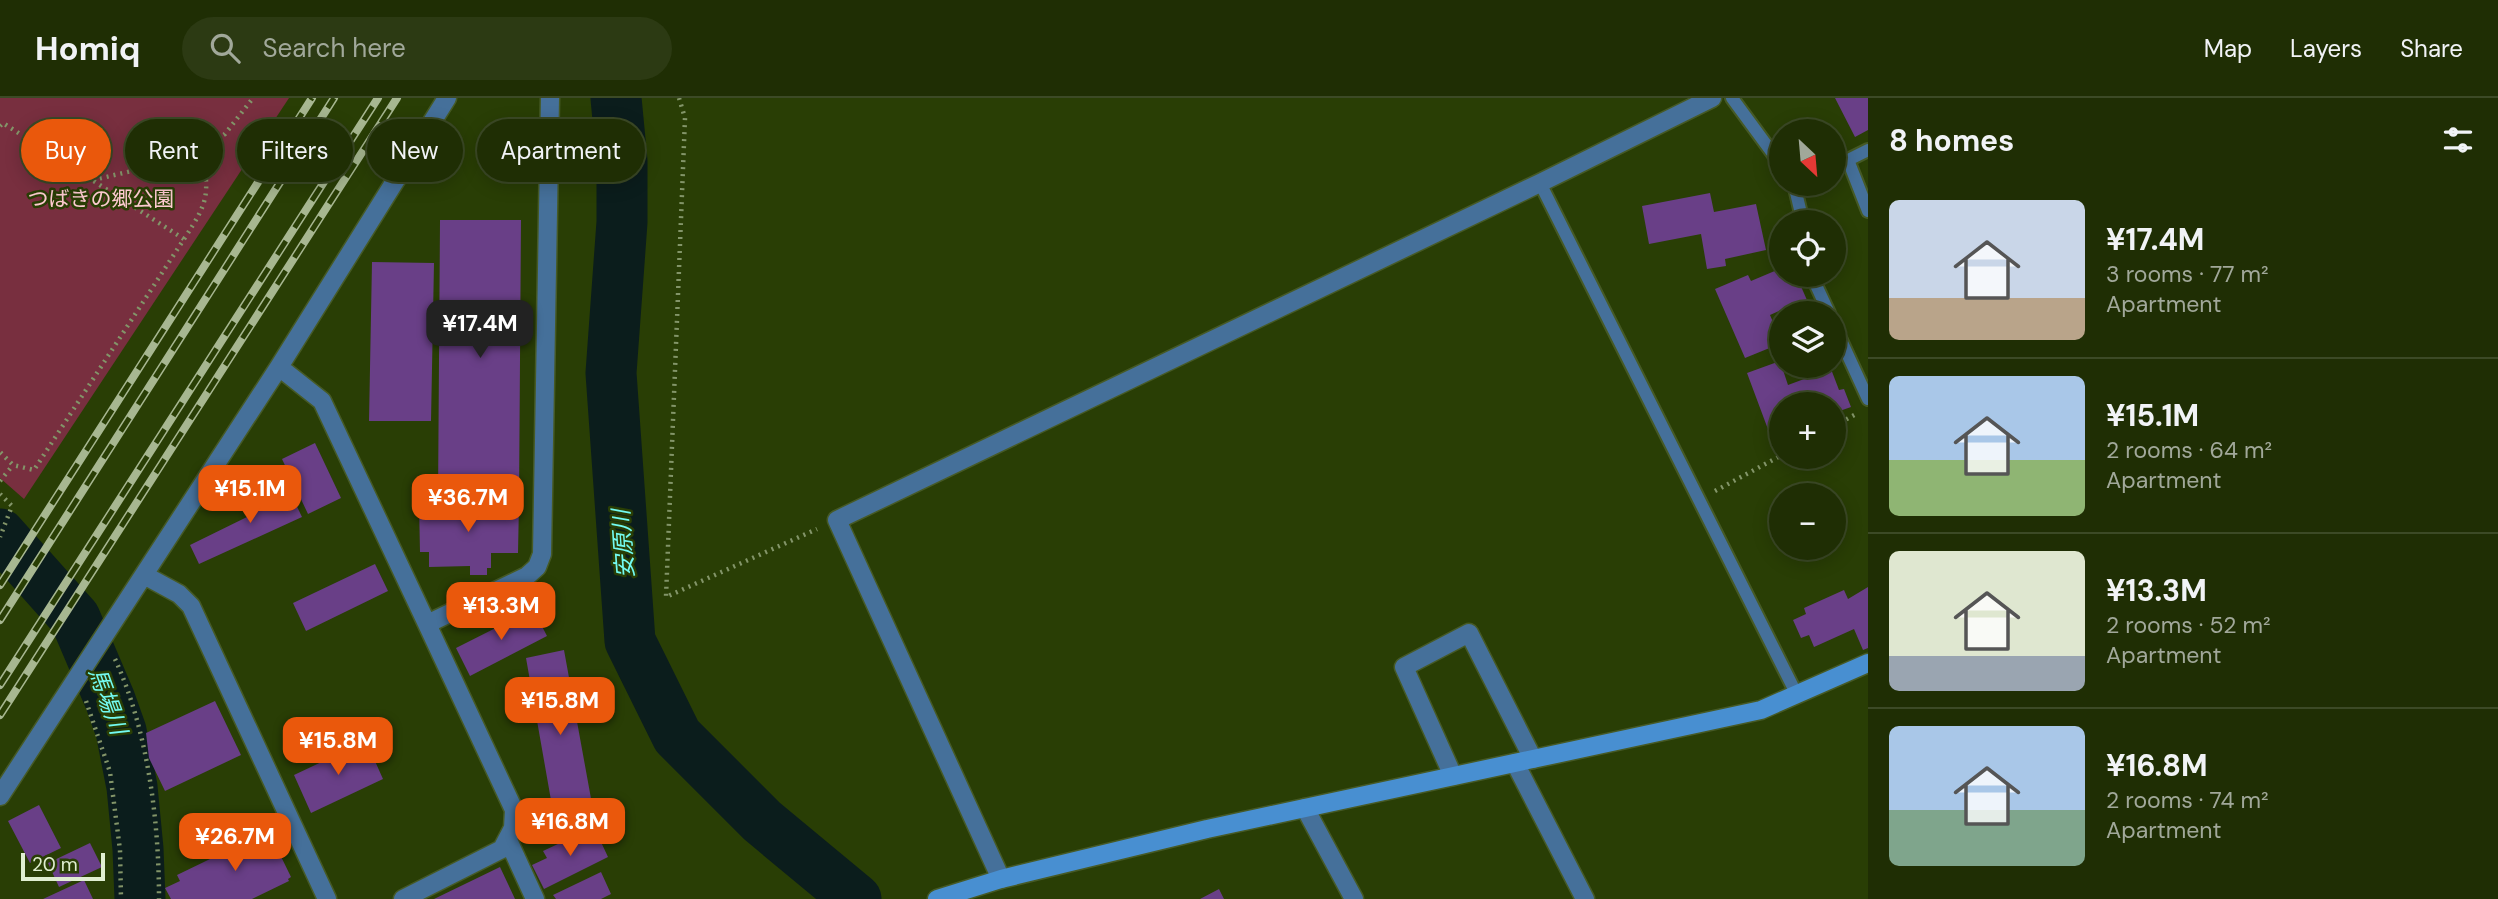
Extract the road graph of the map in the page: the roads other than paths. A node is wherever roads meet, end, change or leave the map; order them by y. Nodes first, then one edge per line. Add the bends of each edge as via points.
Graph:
1 (447, 98) edge
2 (550, 98) edge
3 (1712, 98) edge
4 (1732, 98) edge
5 (1769, 148) edge
6 (1868, 150) edge
7 (1848, 160) joint
8 (1541, 183) junction
9 (1868, 211) edge
10 (1846, 351) edge
11 (279, 367) junction
12 (1868, 399) edge
13 (144, 575) junction
14 (427, 624) junction
15 (1868, 663) edge
16 (1796, 693) junction
17 (1533, 759) junction
18 (1515, 763) junction
19 (1453, 776) junction
20 (0, 796) edge
21 (1305, 808) junction
22 (508, 840) junction
23 (1001, 879) junction
24 (327, 899) edge
25 (403, 899) edge
26 (535, 899) edge
27 (937, 899) edge
28 (1354, 899) edge
29 (1585, 899) edge

1 - 11 street
2 - 14 street via 542,554 527,576
3 - 8 street
4 - 5 lane
6 - 7 lane
7 - 9 lane
8 - 16 lane
8 - 23 street via 837,520
10 - 12 lane
11 - 13 street
11 - 14 street via 322,401
13 - 20 street
13 - 24 street via 179,594 191,607
14 - 22 street via 514,810
15 - 16 street
16 - 17 street via 1761,710
17 - 18 street
17 - 19 street via 1469,633 1404,667
18 - 19 street
18 - 29 street
19 - 21 street
21 - 23 street
21 - 28 street
22 - 25 street via 502,849
22 - 26 street
23 - 27 street

